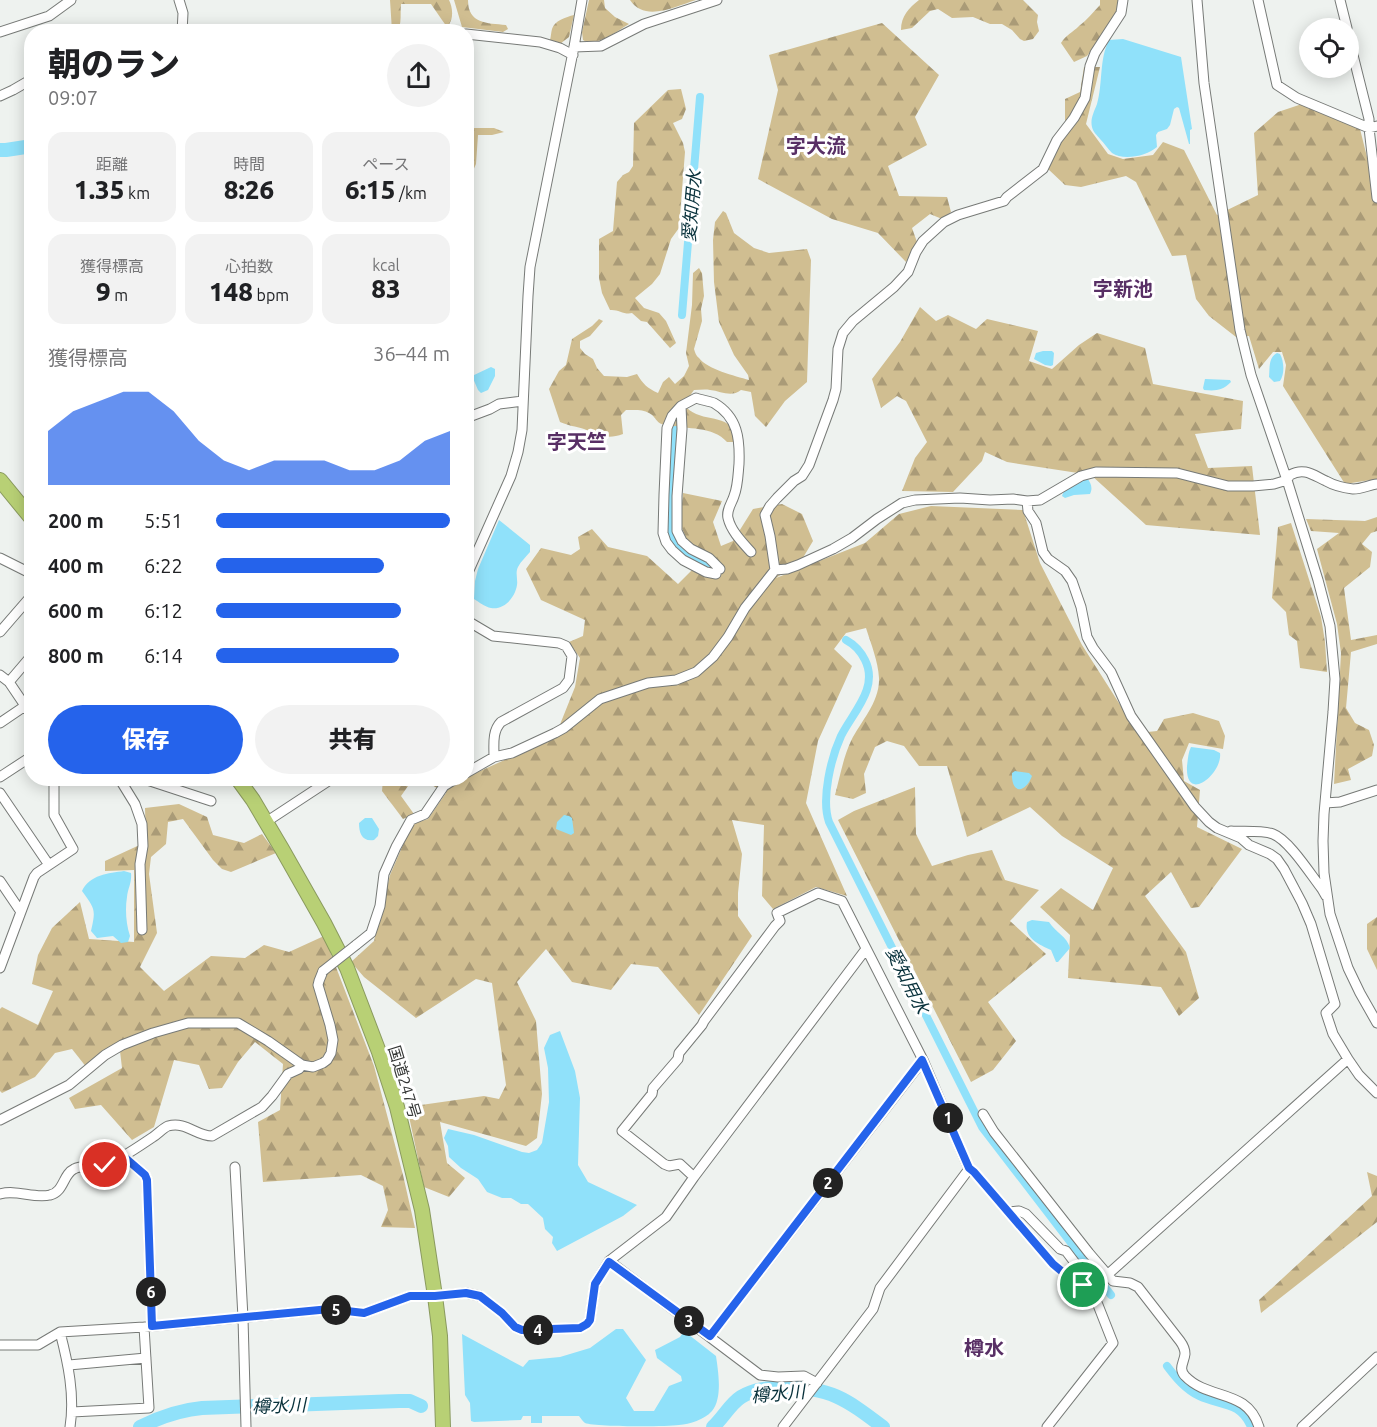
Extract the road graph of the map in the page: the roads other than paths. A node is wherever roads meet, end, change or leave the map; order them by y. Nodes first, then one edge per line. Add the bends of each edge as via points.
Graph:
1 (71, 0) edge
2 (179, 0) edge
3 (582, 0) edge
4 (717, 0) edge
5 (1123, 0) edge
6 (1197, 0) edge
7 (1258, 0) edge
8 (1340, 0) edge
9 (1344, 18) edge
10 (24, 24) edge
11 (24, 24) edge
12 (182, 24) edge
13 (0, 32) edge
14 (474, 35) edge
15 (574, 51) junction
16 (1359, 78) edge
17 (24, 84) edge
18 (0, 96) edge
19 (1373, 127) edge
20 (1377, 198) edge
21 (523, 400) junction
22 (681, 406) junction
23 (474, 415) edge
24 (0, 480) edge
25 (1287, 480) junction
26 (1377, 484) edge
27 (1027, 501) junction
28 (24, 509) edge
29 (752, 552) dead end
30 (0, 558) edge
31 (474, 559) edge
32 (24, 570) edge
33 (775, 570) junction
34 (24, 604) edge
35 (474, 625) edge
36 (0, 632) edge
37 (24, 664) edge
38 (0, 675) edge
39 (9, 682) junction
40 (24, 704) edge
41 (24, 707) edge
42 (0, 723) edge
43 (494, 757) junction
44 (24, 761) edge
45 (474, 768) edge
46 (0, 777) edge
47 (54, 786) edge
48 (124, 786) edge
49 (165, 786) edge
50 (242, 786) edge
51 (321, 786) edge
52 (444, 786) edge
53 (1377, 790) edge
54 (0, 794) edge
55 (211, 801) dead end
56 (1325, 802) junction
57 (266, 822) junction
58 (1225, 831) junction
59 (49, 865) junction
60 (0, 881) edge
61 (1328, 901) junction
62 (21, 912) junction
63 (142, 930) dead end
64 (866, 949) junction
65 (0, 967) edge
66 (1377, 1023) edge
67 (1348, 1059) junction
68 (922, 1060) junction
69 (302, 1065) junction
70 (1377, 1093) edge
71 (983, 1114) dead end
72 (0, 1120) edge
73 (123, 1156) junction
74 (235, 1167) dead end
75 (969, 1168) junction
76 (694, 1178) junction
77 (0, 1194) edge
78 (1009, 1212) junction
79 (1089, 1253) junction
80 (609, 1262) junction
81 (1075, 1263) junction
82 (1107, 1275) junction
83 (1093, 1286) junction
84 (435, 1296) junction
85 (243, 1318) junction
86 (148, 1326) junction
87 (60, 1332) junction
88 (710, 1336) junction
89 (0, 1345) edge
90 (1377, 1357) edge
91 (146, 1358) junction
92 (69, 1365) junction
93 (814, 1387) junction
94 (72, 1412) junction
95 (70, 1427) edge
96 (246, 1427) edge
97 (443, 1427) edge
98 (783, 1427) edge
99 (1047, 1427) edge
100 (1259, 1427) edge
101 (1302, 1427) edge

1 - 11 street via 49,16
2 - 12 street
3 - 15 street
4 - 15 street via 644,24 601,46
5 - 33 street via 1121,13 1095,53 1082,104 1052,148 1043,169 1005,201 944,222 922,242 908,272 843,333 836,389 809,465 765,515
6 - 25 street via 1204,83 1240,330
7 - 19 street via 1277,86 1297,98
8 - 9 street
10 - 13 street
14 - 15 street via 540,42
15 - 21 street via 530,267
16 - 19 street
17 - 18 street
19 - 20 street
21 - 23 street via 499,404
21 - 31 street via 522,430 511,476
22 - 22 street via 677,531 691,549 710,558 718,572 706,572 683,560 663,533 667,428
22 - 29 street via 696,398 713,403 733,422 738,434 738,466 736,490 727,516
24 - 28 highway
25 - 26 street via 1301,471 1352,489
25 - 27 street via 1228,486 1177,473 1095,472 1040,500
25 - 56 street via 1330,626 1335,679
27 - 33 street via 960,498 902,503 833,549 787,569
27 - 58 street via 1043,552 1071,581 1082,607 1087,637 1110,672 1131,716 1195,807
30 - 32 street
33 - 43 street via 713,657 696,672 600,699 555,733
34 - 36 street
35 - 43 street via 493,636 559,643 572,656 569,680 563,688 497,727
37 - 39 street
38 - 39 street
39 - 40 street
41 - 42 street
43 - 45 street
44 - 46 street
47 - 59 street via 54,815 73,849
48 - 63 street via 142,824
49 - 55 street
50 - 57 highway, 国道247号
51 - 57 street
52 - 69 street, bridge via 425,814 411,820 396,847 384,874 371,933 323,971 318,985 333,1047 323,1063 313,1067
53 - 56 street via 1340,802
54 - 59 street
56 - 61 street via 1323,841
57 - 84 highway, 国道247号 via 347,969 379,1053 414,1174
58 - 61 street via 1271,833 1281,838
58 - 67 street via 1270,854 1284,869 1311,924 1335,1004 1326,1013
59 - 62 street via 34,877
60 - 62 street
61 - 66 street via 1348,968
62 - 65 street
64 - 68 street
64 - 76 street
64 - 76 street via 842,901 818,892 777,913 780,921 622,1131 664,1164 680,1164
67 - 70 street
67 - 82 street
68 - 75 street
68 - 88 street
69 - 72 street via 238,1023 188,1023 122,1045 69,1085
69 - 73 street via 288,1074 262,1107 212,1136 204,1136 185,1125 168,1126
71 - 79 street
73 - 77 street via 105,1165 73,1169 53,1195
73 - 86 street via 147,1180
74 - 85 street
75 - 78 street
75 - 93 street via 888,1276 873,1309
76 - 80 street via 666,1217
78 - 81 street via 1026,1214
78 - 83 street via 1053,1264 1071,1279
79 - 81 street
79 - 82 street
80 - 84 street via 595,1284 590,1320 580,1328 522,1330 475,1294
80 - 88 street
81 - 83 street
82 - 83 street
82 - 100 street via 1113,1281 1138,1287 1180,1341 1185,1348 1183,1373 1200,1387 1244,1404
83 - 99 street via 1113,1343
84 - 85 street via 410,1296 364,1313 330,1309
84 - 97 highway, 国道247号
85 - 86 street
85 - 96 street
86 - 87 street
86 - 91 street
87 - 89 street via 38,1345
87 - 92 street
88 - 93 street via 760,1375 804,1376
90 - 101 street
91 - 92 street
91 - 94 street via 149,1408
92 - 94 street
93 - 98 street
94 - 95 street

